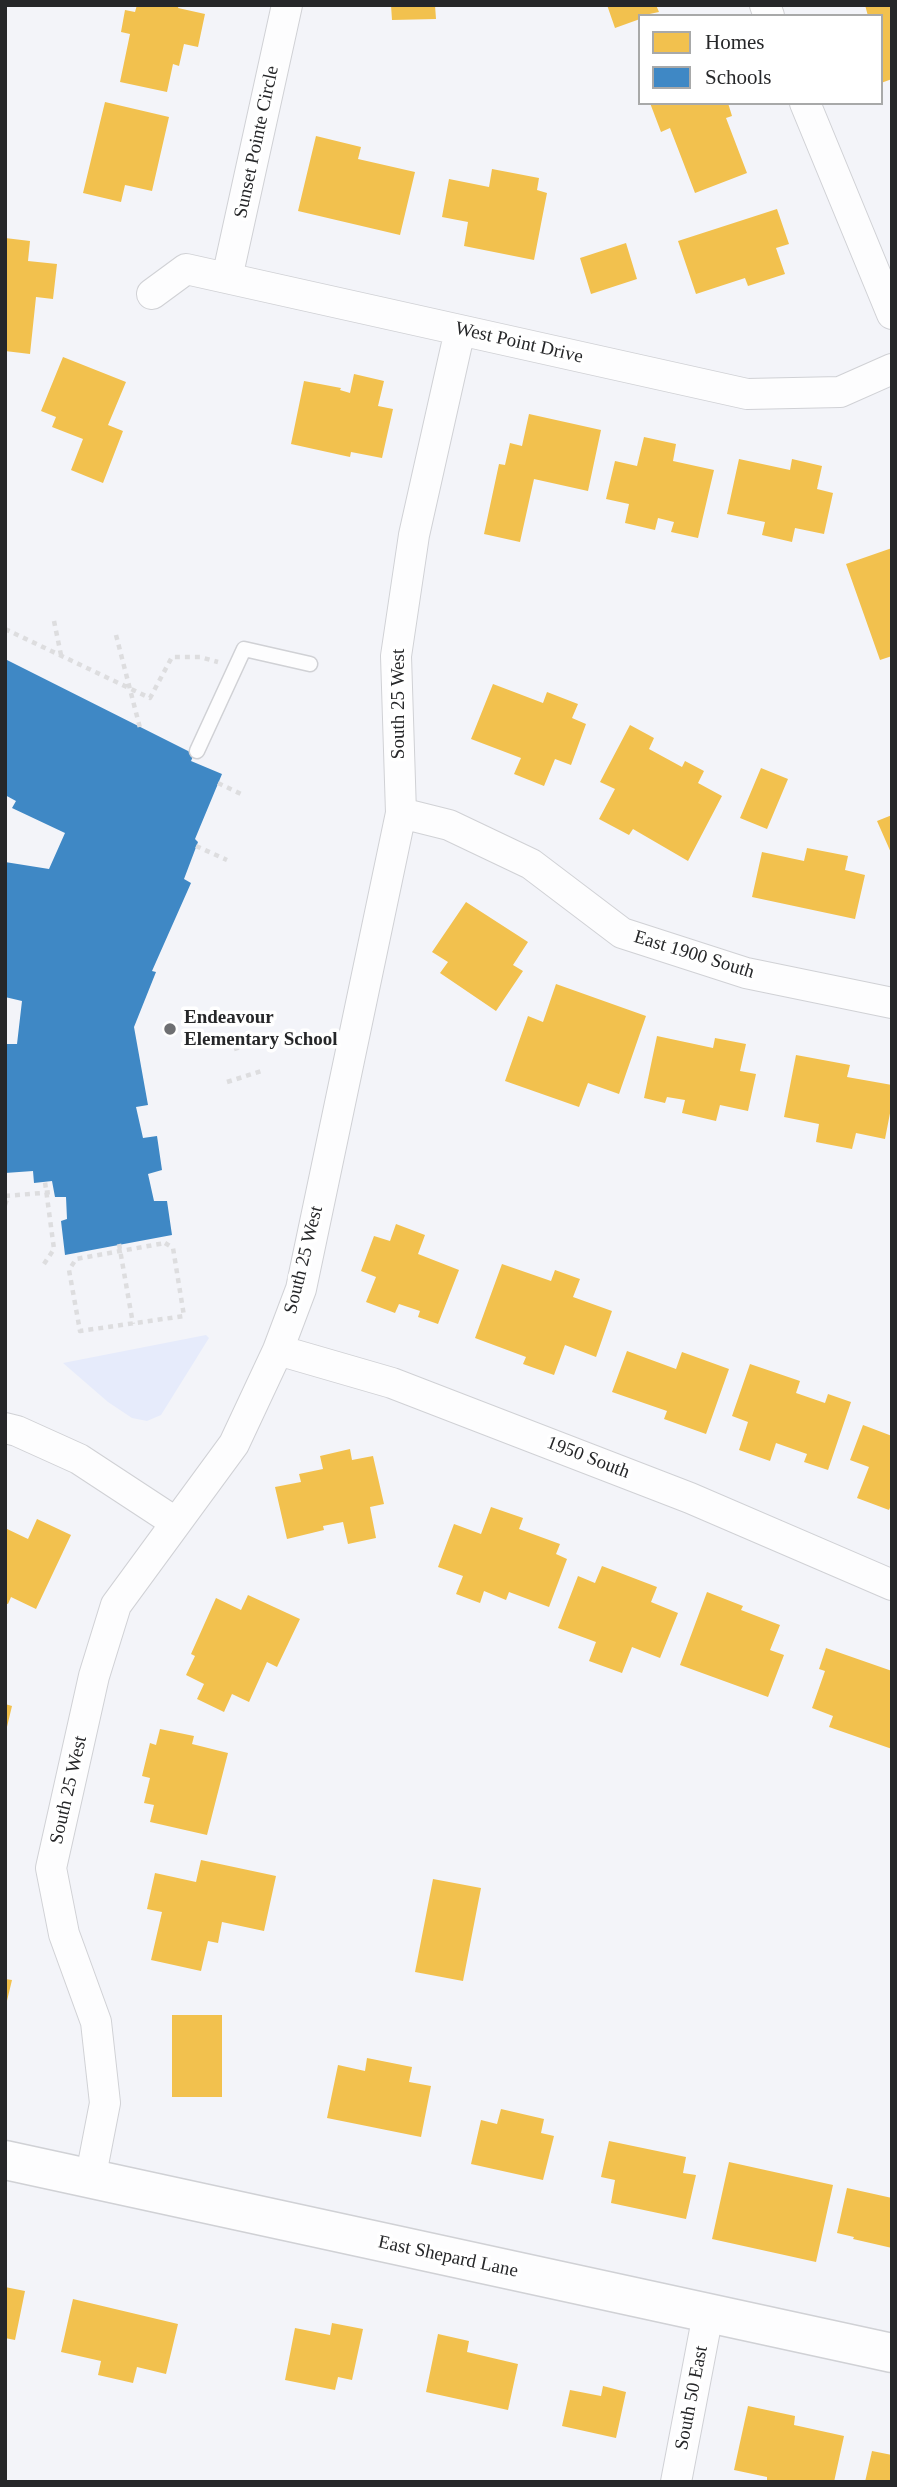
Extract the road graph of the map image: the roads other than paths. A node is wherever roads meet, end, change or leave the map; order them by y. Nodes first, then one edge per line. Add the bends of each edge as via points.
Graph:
1 (287, 5) edge
2 (806, 105) edge
3 (227, 278) junction
4 (152, 294) dead end
5 (892, 314) edge
6 (460, 330) junction
7 (892, 369) edge
8 (310, 664) dead end
9 (197, 751) dead end
10 (401, 813) junction
11 (892, 1003) edge
12 (278, 1350) junction
13 (5, 1429) edge
14 (175, 1522) junction
15 (892, 1585) edge
16 (5, 2160) edge
17 (90, 2180) junction
18 (708, 2314) junction
19 (892, 2353) edge
20 (676, 2482) edge

1 - 3 street, Sunset Pointe Circle
2 - 5 street
3 - 4 street, West Point Drive via 186,269
3 - 6 street, West Point Drive
6 - 7 street, West Point Drive via 747,394 841,391
6 - 10 street, South 25 West via 414,535 396,656
8 - 9 lane via 244,649
10 - 11 street, East 1900 South via 449,825 531,864 622,933 746,973
10 - 12 street, South 25 West via 300,1289
12 - 14 street, South 25 West via 234,1444
12 - 15 street, 1950 South via 392,1384 691,1497
13 - 14 street via 79,1459
14 - 17 street, South 25 West via 116,1605 94,1676 51,1867 64,1934 96,2022 105,2103
16 - 17 street, East Shepard Lane
17 - 18 street, East Shepard Lane
18 - 19 street, East Shepard Lane
18 - 20 street, South 50 East

